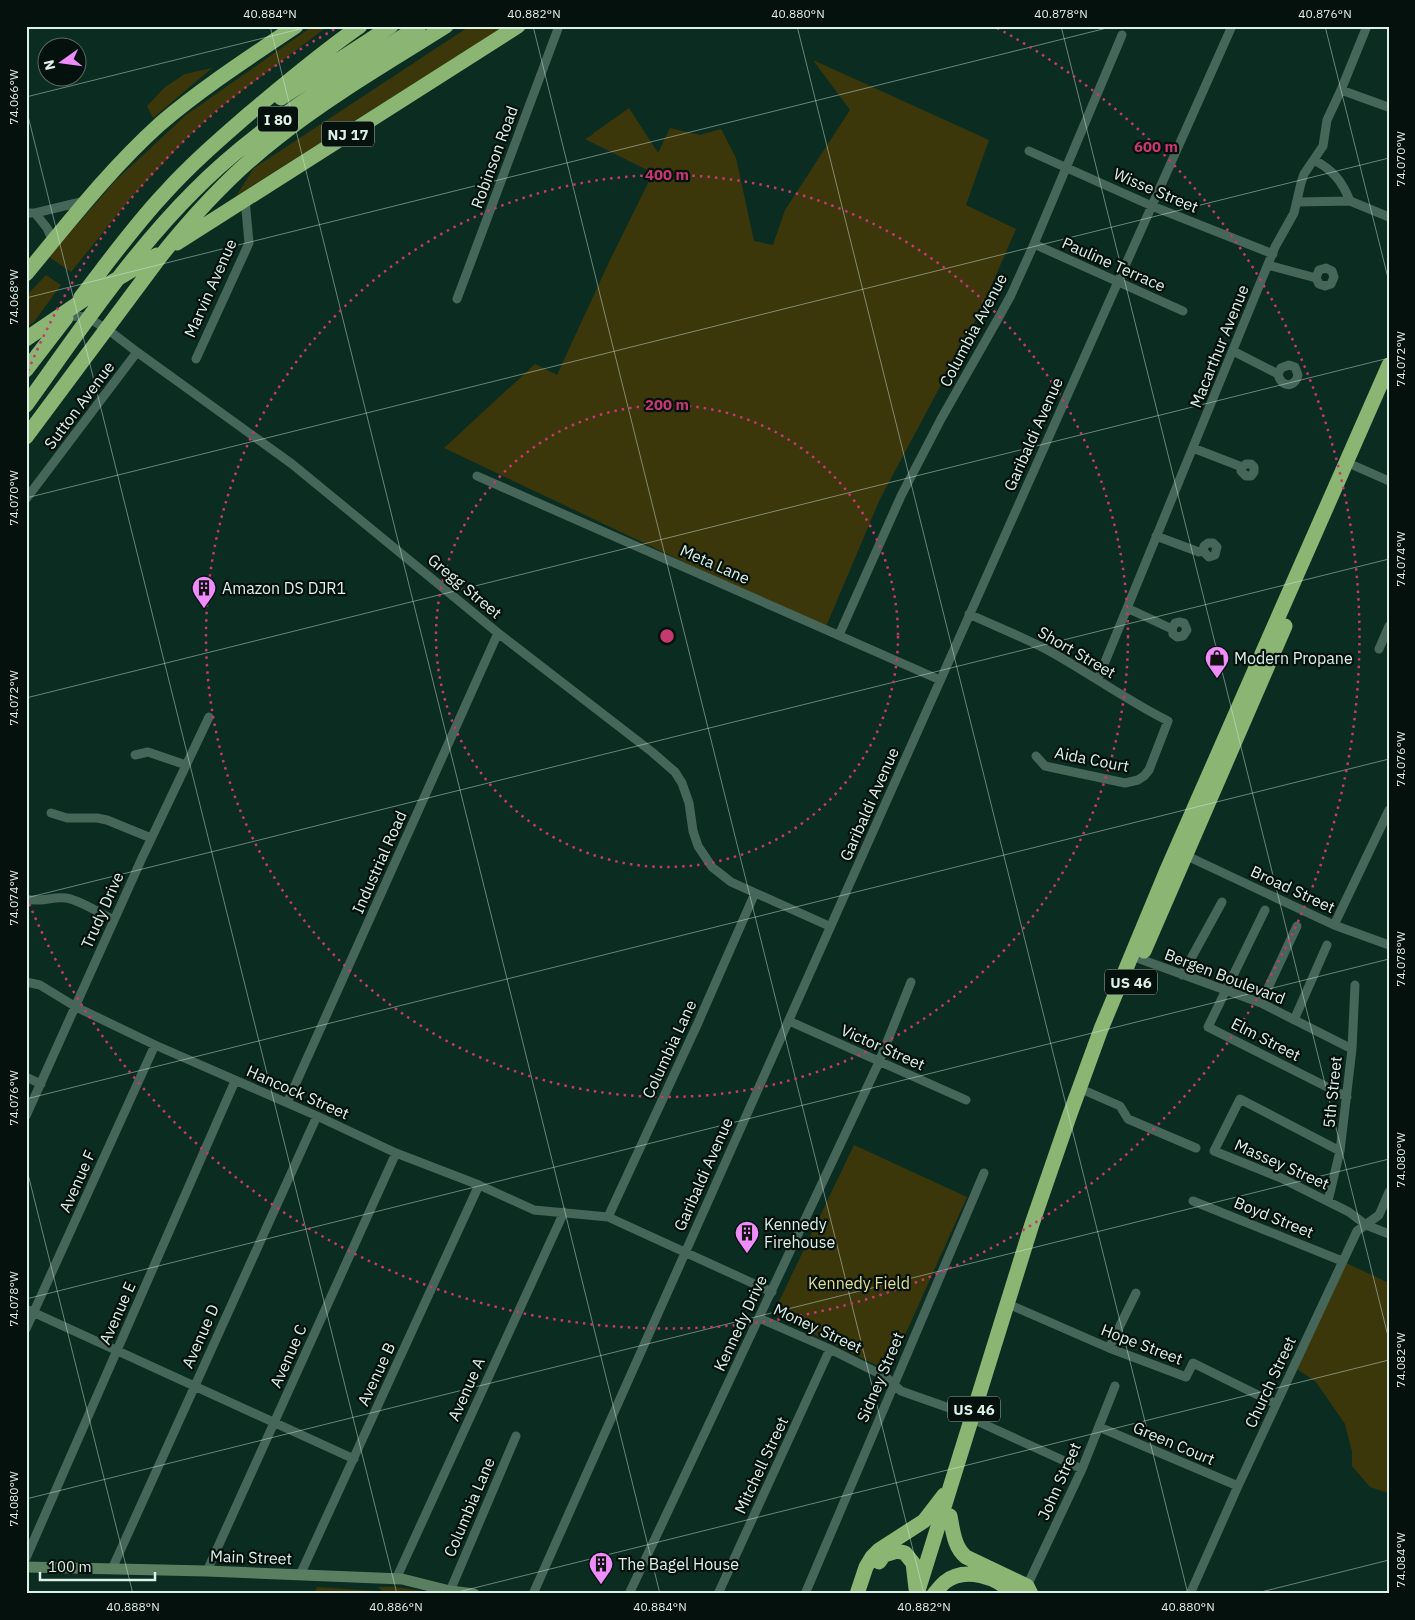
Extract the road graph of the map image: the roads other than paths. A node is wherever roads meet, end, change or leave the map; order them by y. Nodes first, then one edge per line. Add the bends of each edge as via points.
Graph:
1 (296, 26) edge
2 (360, 26) edge
3 (390, 26) edge
4 (419, 26) edge
5 (446, 26) edge
6 (518, 26) edge
7 (559, 26) edge
8 (1232, 26) edge
9 (1367, 26) edge
10 (1122, 35) dead end
11 (1342, 90) junction
12 (1389, 101) edge
13 (1389, 107) edge
14 (225, 135) junction
15 (1028, 151) dead end
16 (1314, 160) junction
17 (1066, 168) junction
18 (245, 199) junction
19 (87, 200) junction
20 (1350, 201) junction
21 (1297, 202) junction
22 (1152, 206) junction
23 (31, 213) edge
24 (1389, 217) edge
25 (53, 241) junction
26 (1034, 244) junction
27 (1273, 254) junction
28 (1268, 265) junction
29 (26, 274) edge
30 (1316, 278) dead end
31 (1117, 282) junction
32 (104, 287) junction
33 (457, 299) dead end
34 (1183, 311) dead end
35 (54, 320) junction
36 (111, 332) junction
37 (26, 339) edge
38 (1233, 351) junction
39 (137, 352) junction
40 (196, 358) dead end
41 (1389, 365) edge
42 (26, 370) edge
43 (1278, 374) dead end
44 (1389, 391) edge
45 (26, 404) edge
46 (26, 437) edge
47 (1193, 448) junction
48 (1355, 466) junction
49 (1242, 467) dead end
50 (477, 476) dead end
51 (1389, 481) edge
52 (26, 499) edge
53 (1156, 536) junction
54 (1203, 551) dead end
55 (1127, 608) junction
56 (969, 614) junction
57 (1389, 626) edge
58 (1172, 629) dead end
59 (498, 633) junction
60 (839, 635) junction
61 (1379, 649) dead end
62 (940, 680) junction
63 (1098, 680) junction
64 (209, 717) dead end
65 (1168, 721) joint
66 (135, 755) dead end
67 (1036, 756) dead end
68 (186, 765) junction
69 (1389, 810) edge
70 (51, 813) dead end
71 (151, 838) junction
72 (1185, 854) junction
73 (755, 893) junction
74 (26, 899) edge
75 (1222, 902) dead end
76 (1265, 910) dead end
77 (114, 920) junction
78 (1334, 925) junction
79 (829, 926) junction
80 (1297, 926) dead end
81 (1328, 945) dead end
82 (1389, 945) edge
83 (1140, 959) junction
84 (1182, 975) junction
85 (26, 982) edge
86 (911, 982) dead end
87 (1356, 985) dead end
88 (1225, 991) junction
89 (1261, 1003) junction
90 (76, 1007) junction
91 (1294, 1020) junction
92 (788, 1021) junction
93 (155, 1045) junction
94 (1352, 1049) junction
95 (879, 1062) junction
96 (26, 1078) edge
97 (235, 1081) junction
98 (41, 1084) junction
99 (1088, 1092) junction
100 (1347, 1096) junction
101 (966, 1100) dead end
102 (287, 1104) junction
103 (26, 1116) edge
104 (317, 1116) junction
105 (1196, 1148) dead end
106 (1340, 1151) junction
107 (396, 1153) junction
108 (984, 1173) dead end
109 (478, 1185) junction
110 (1389, 1192) edge
111 (1194, 1200) dead end
112 (1328, 1201) junction
113 (564, 1212) junction
114 (608, 1217) junction
115 (1366, 1225) junction
116 (1389, 1234) edge
117 (684, 1252) junction
118 (1342, 1261) junction
119 (772, 1292) junction
120 (1136, 1293) dead end
121 (1015, 1307) junction
122 (30, 1311) edge
123 (759, 1318) junction
124 (26, 1329) edge
125 (1109, 1348) junction
126 (830, 1349) junction
127 (117, 1350) junction
128 (894, 1383) junction
129 (194, 1386) junction
130 (1114, 1386) dead end
131 (1276, 1404) junction
132 (976, 1419) junction
133 (274, 1422) junction
134 (1099, 1427) junction
135 (516, 1436) dead end
136 (354, 1459) junction
137 (1082, 1469) junction
138 (1238, 1486) junction
139 (950, 1487) junction
140 (950, 1516) junction
141 (26, 1558) edge
142 (26, 1567) edge
143 (112, 1569) junction
144 (207, 1571) junction
145 (300, 1575) junction
146 (396, 1579) junction
147 (1029, 1590) edge
148 (450, 1591) junction
149 (1009, 1592) edge
150 (474, 1594) edge
151 (533, 1594) edge
152 (629, 1594) edge
153 (718, 1594) edge
154 (805, 1594) edge
155 (857, 1594) edge
156 (867, 1594) edge
157 (917, 1594) edge
158 (925, 1594) edge
159 (934, 1594) edge
160 (1190, 1594) edge

1 - 19 highway via 232,69 161,124
2 - 14 highway, I 80 via 310,62
3 - 14 highway, I 80
4 - 45 highway, I 80 via 255,136 193,192 155,234
5 - 46 highway, I 80 via 345,90 277,138 234,174 180,231
6 - 18 highway, NJ 17
7 - 33 street, Robinson Road
8 - 22 street, Garibaldi Avenue
9 - 11 street, Macarthur Avenue
10 - 17 street, Columbia Avenue
11 - 13 street
11 - 16 street, Macarthur Avenue via 1327,120 1323,146
12 - 13 street
14 - 42 highway, I 80 via 166,192 121,244
15 - 17 street, Wisse Street
16 - 20 street via 1332,171 1344,186
16 - 21 street, Macarthur Avenue via 1304,174
17 - 22 street, Wisse Street
17 - 26 street, Columbia Avenue
18 - 32 highway, NJ 17
18 - 40 street, Marvin Avenue via 249,243
19 - 23 street
19 - 25 highway
20 - 21 street
20 - 24 street
21 - 27 street, Macarthur Avenue
22 - 27 street, Wisse Street
22 - 31 street, Garibaldi Avenue
23 - 25 street via 47,228
25 - 29 highway
26 - 31 street, Pauline Terrace
26 - 60 street, Columbia Avenue via 999,317 901,496
27 - 28 street, Macarthur Avenue
28 - 30 street
28 - 38 street, Macarthur Avenue
31 - 34 street, Pauline Terrace
31 - 56 street, Garibaldi Avenue
32 - 35 highway, NJ 17
32 - 36 street, Gregg Street via 100,314
35 - 36 street, Gregg Street via 88,317
35 - 37 highway, NJ 17
36 - 39 street, Gregg Street
38 - 43 street
38 - 47 street, Macarthur Avenue
39 - 52 street, Sutton Avenue
39 - 59 street, Gregg Street via 292,464
41 - 132 highway, US 46 via 1120,981 1052,1163
44 - 48 highway, US 46
47 - 49 street
47 - 53 street, Macarthur Avenue
48 - 51 street
48 - 72 highway, US 46
50 - 60 street, Meta Lane
53 - 54 street
53 - 55 street, Macarthur Avenue
55 - 58 street
55 - 63 street, Macarthur Avenue
56 - 62 street, Garibaldi Avenue
56 - 63 street, Short Street via 1052,652
57 - 61 street
59 - 73 street, Gregg Street via 675,772 686,792 693,831 705,858 731,882
59 - 102 street, Industrial Road
60 - 62 street, Meta Lane
62 - 79 street, Garibaldi Avenue
63 - 65 street, Short Street
64 - 68 street, Trudy Drive
65 - 67 street, Aida Court via 1149,770 1132,782 1117,782 1045,766
66 - 68 street via 148,752
68 - 71 street, Trudy Drive
69 - 78 street
70 - 71 street via 67,818 107,820
71 - 77 street, Trudy Drive
72 - 78 street, Broad Street
72 - 83 highway, US 46
73 - 79 street, Gregg Street
73 - 114 street, Columbia Lane via 698,1025
74 - 77 street via 74,900
75 - 84 street
76 - 88 street
77 - 90 street, Trudy Drive
78 - 82 street, Broad Street
79 - 92 street, Garibaldi Avenue
80 - 89 street
81 - 91 street
83 - 84 street, Bergen Boulevard
83 - 99 highway, US 46
84 - 88 street, Bergen Boulevard
85 - 90 street, Hancock Street via 40,985
86 - 95 street, Kennedy Drive
87 - 94 street, 5th Street
88 - 89 street, Bergen Boulevard
88 - 100 street, Elm Street via 1208,1027
89 - 91 street, Bergen Boulevard
90 - 93 street, Hancock Street
90 - 98 street, Trudy Drive
91 - 94 street, Bergen Boulevard
92 - 95 street, Victor Street
92 - 117 street, Garibaldi Avenue
93 - 97 street, Hancock Street
93 - 122 street, Avenue F
94 - 100 street, 5th Street
95 - 101 street, Victor Street
95 - 119 street, Kennedy Drive
96 - 98 street
97 - 102 street, Hancock Street
97 - 127 street, Avenue E
98 - 103 street, Trudy Drive
99 - 105 street via 1120,1106 1128,1119
99 - 121 highway, US 46
100 - 106 street, 5th Street
102 - 104 street, Hancock Street
104 - 107 street, Hancock Street
104 - 129 street, Avenue D
106 - 112 street, 5th Street
106 - 112 street, Massey Street via 1240,1099 1214,1151
107 - 109 street, Hancock Street
107 - 133 street, Avenue C
108 - 128 street, Sidney Street
109 - 113 street, Hancock Street via 534,1210
109 - 136 street, Avenue B
110 - 115 street, Church Street via 1379,1215
111 - 118 street, Boyd Street
112 - 115 street, Massey Street
113 - 114 street, Hancock Street
113 - 146 street, Avenue A
114 - 117 street, Hancock Street
115 - 116 street, Massey Street
115 - 118 street, Church Street via 1357,1231
117 - 119 street, Hancock Street
117 - 151 street, Garibaldi Avenue
118 - 131 street, Church Street
119 - 123 street, Kennedy Drive
120 - 125 street
121 - 125 street, Hope Street
121 - 132 highway, US 46
122 - 124 street, Avenue F
122 - 127 street
123 - 126 street, Money Street
123 - 152 street, Kennedy Drive
125 - 131 street, Hope Street via 1186,1377 1193,1363
126 - 128 street, Money Street
126 - 153 street, Mitchell Street
127 - 129 street
127 - 141 street, Avenue E
128 - 132 street, Money Street via 901,1391
128 - 154 street, Sidney Street
129 - 133 street
129 - 143 street, Avenue D
130 - 134 street, John Street
131 - 138 street, Church Street
132 - 137 street, Money Street
132 - 139 highway, US 46
132 - 140 highway, US 46
133 - 136 street
133 - 144 street, Avenue C
134 - 137 street, John Street
134 - 138 street, Green Court
135 - 148 street, Columbia Lane
136 - 145 street, Avenue B
137 - 147 street, John Street
138 - 160 street, Church Street
139 - 155 highway via 924,1521 872,1557
139 - 157 highway, US 46
140 - 147 highway via 961,1553
140 - 158 highway, US 46
142 - 143 street, Main Street
143 - 144 street, Main Street
144 - 145 street, Main Street
145 - 146 street, Main Street
146 - 148 street, Main Street
148 - 150 street, Main Street
149 - 159 highway via 979,1575 969,1574 945,1581
156 - 157 highway via 878,1563 884,1555 897,1552 905,1553 913,1563

